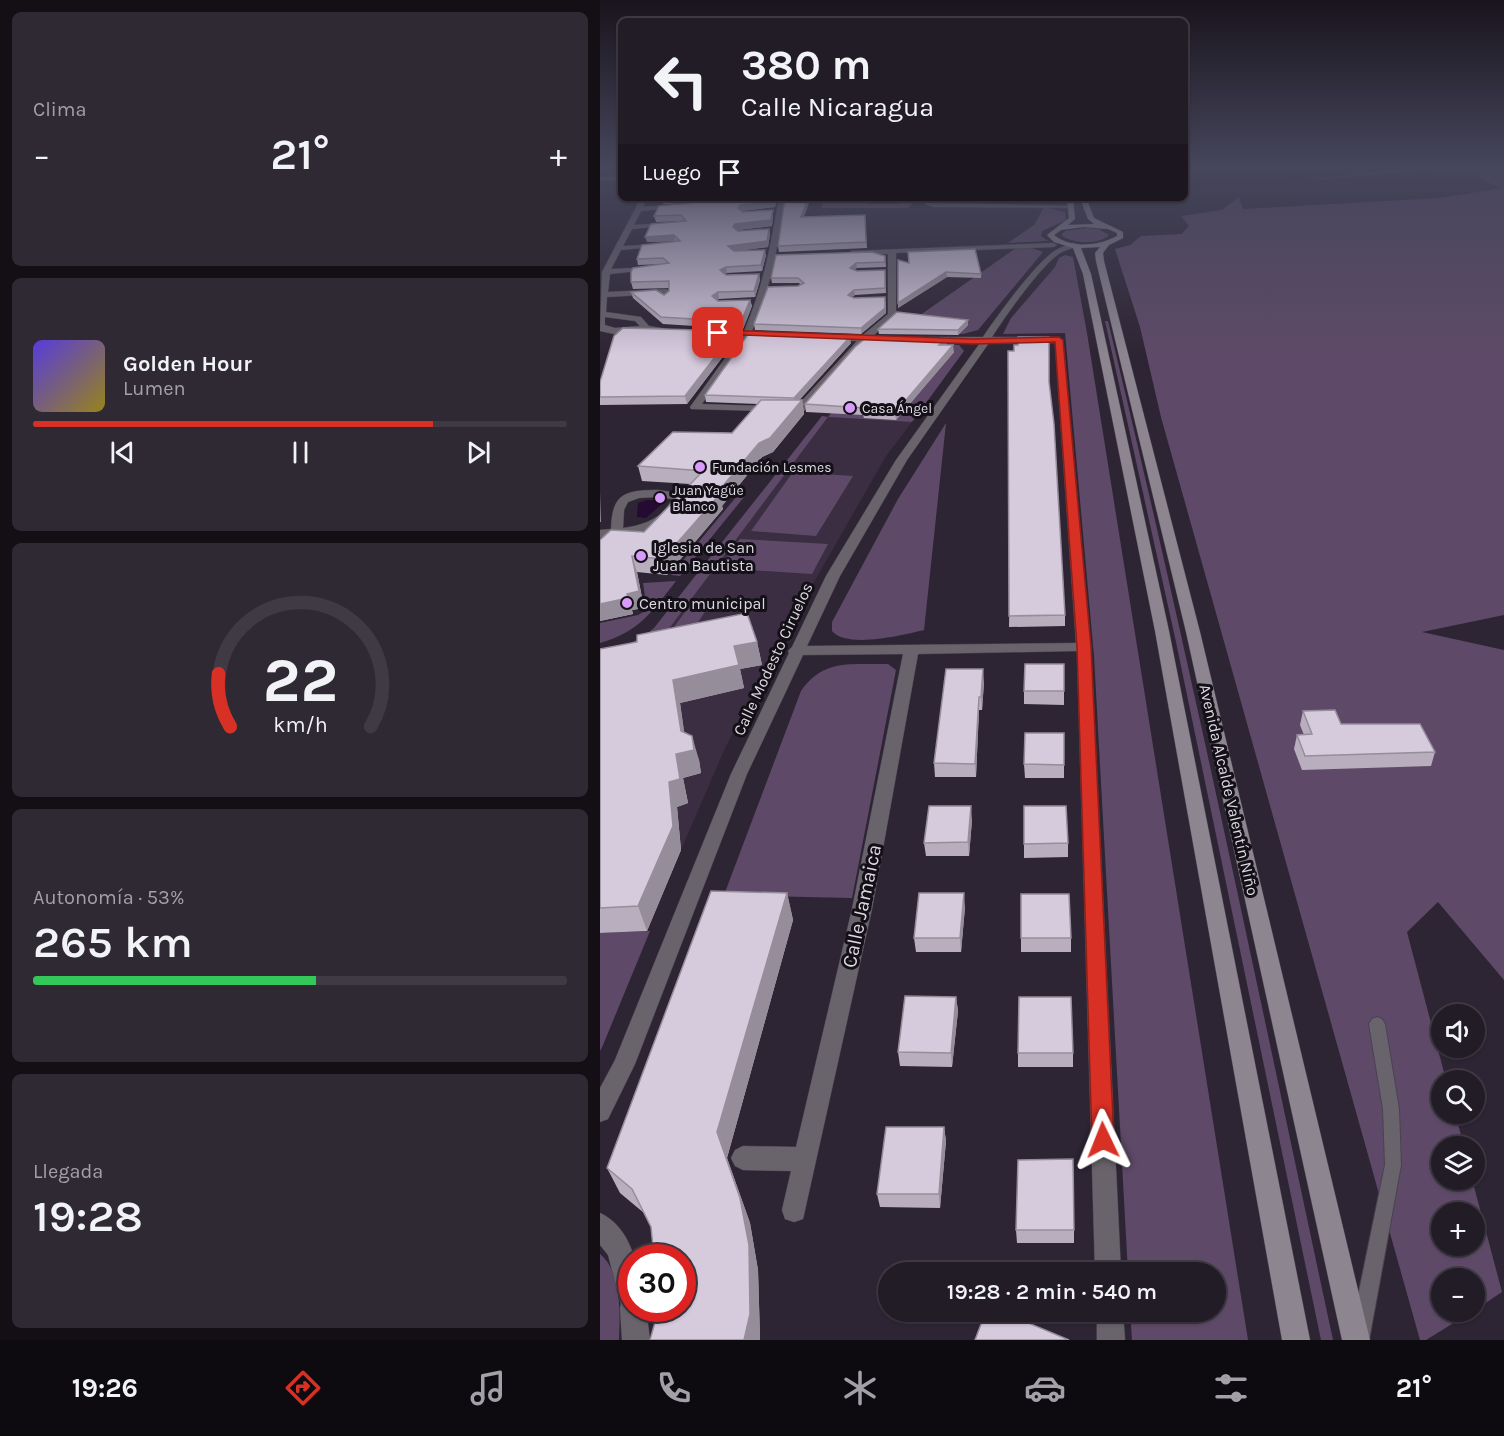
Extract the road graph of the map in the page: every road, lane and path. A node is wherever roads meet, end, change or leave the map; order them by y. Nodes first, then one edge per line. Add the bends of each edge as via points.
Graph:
1 (777, 230) edge
2 (627, 231) edge
3 (767, 231) edge
4 (772, 231) edge
5 (1056, 231) edge
6 (1118, 231) edge
7 (1106, 244) junction
8 (665, 246) edge
9 (618, 248) junction
10 (1053, 250) junction
11 (1079, 250) junction
12 (764, 251) edge
13 (892, 251) junction
14 (849, 253) edge
15 (772, 257) junction
16 (782, 259) edge
17 (664, 268) edge
18 (604, 270) edge
19 (881, 271) edge
20 (893, 271) junction
21 (757, 275) edge
22 (767, 275) junction
23 (602, 295) junction
24 (664, 297) edge
25 (884, 297) edge
26 (893, 297) junction
27 (759, 301) junction
28 (749, 302) edge
29 (602, 314) junction
30 (625, 318) junction
31 (644, 326) junction
32 (600, 327) edge
33 (614, 331) junction
34 (684, 331) edge
35 (707, 332) edge
36 (747, 334) junction
37 (781, 335) edge
38 (600, 337) edge
39 (825, 337) edge
40 (866, 338) junction
41 (895, 339) edge
42 (917, 340) edge
43 (985, 341) junction
44 (618, 533) junction
45 (600, 534) edge
46 (1084, 647) junction
47 (912, 650) junction
48 (795, 651) junction
49 (1377, 1024) dead end
50 (600, 1111) edge
51 (743, 1158) dead end
52 (805, 1159) junction
53 (794, 1210) dead end
54 (600, 1226) edge
55 (618, 1247) edge
56 (1108, 1262) edge
57 (634, 1322) edge
58 (1110, 1322) edge
59 (636, 1340) edge
60 (1111, 1340) edge
61 (1296, 1340) edge
62 (1358, 1340) edge

1 - 15 street
2 - 9 street
3 - 4 street
5 - 10 street via 1050,235
6 - 7 street, Avenida Alcalde Valentín Niño via 1122,234 1118,240
7 - 11 street
7 - 62 street, Avenida Alcalde Valentín Niño via 1099,253 1100,261 1190,621
8 - 9 street
9 - 18 street
10 - 11 street
10 - 11 street
10 - 13 street
10 - 43 street, Calle Modesto Ciruelos
11 - 61 street, Avenida Alcalde Valentín Niño via 1162,631
12 - 15 street
13 - 14 street
13 - 20 street
15 - 16 street
15 - 22 street
17 - 18 street
18 - 23 street
19 - 20 street
20 - 26 street
21 - 22 street
22 - 27 street via 767,288
23 - 24 street via 666,291
23 - 29 street
25 - 26 street
26 - 40 street via 892,315
27 - 28 street
27 - 36 street
29 - 30 street
29 - 32 street
30 - 31 street via 638,319
30 - 32 street
31 - 33 street
31 - 34 street
32 - 33 street
33 - 38 street
35 - 36 street
36 - 37 street
36 - 40 street via 695,406 796,412
39 - 40 street
40 - 41 street
42 - 43 street
43 - 46 street via 1059,340
43 - 48 street, Calle Modesto Ciruelos via 902,460 833,576
44 - 44 street via 658,522 679,498 641,494 624,499 619,504
44 - 45 street
46 - 47 street
46 - 56 street
47 - 48 street
47 - 52 street, Calle Jamaica via 862,909
48 - 50 street, Calle Modesto Ciruelos via 739,774 637,1032
49 - 62 lane via 1391,1109 1393,1165
51 - 52 street
52 - 53 street, Calle Jamaica
54 - 55 street
57 - 59 street
58 - 60 street

